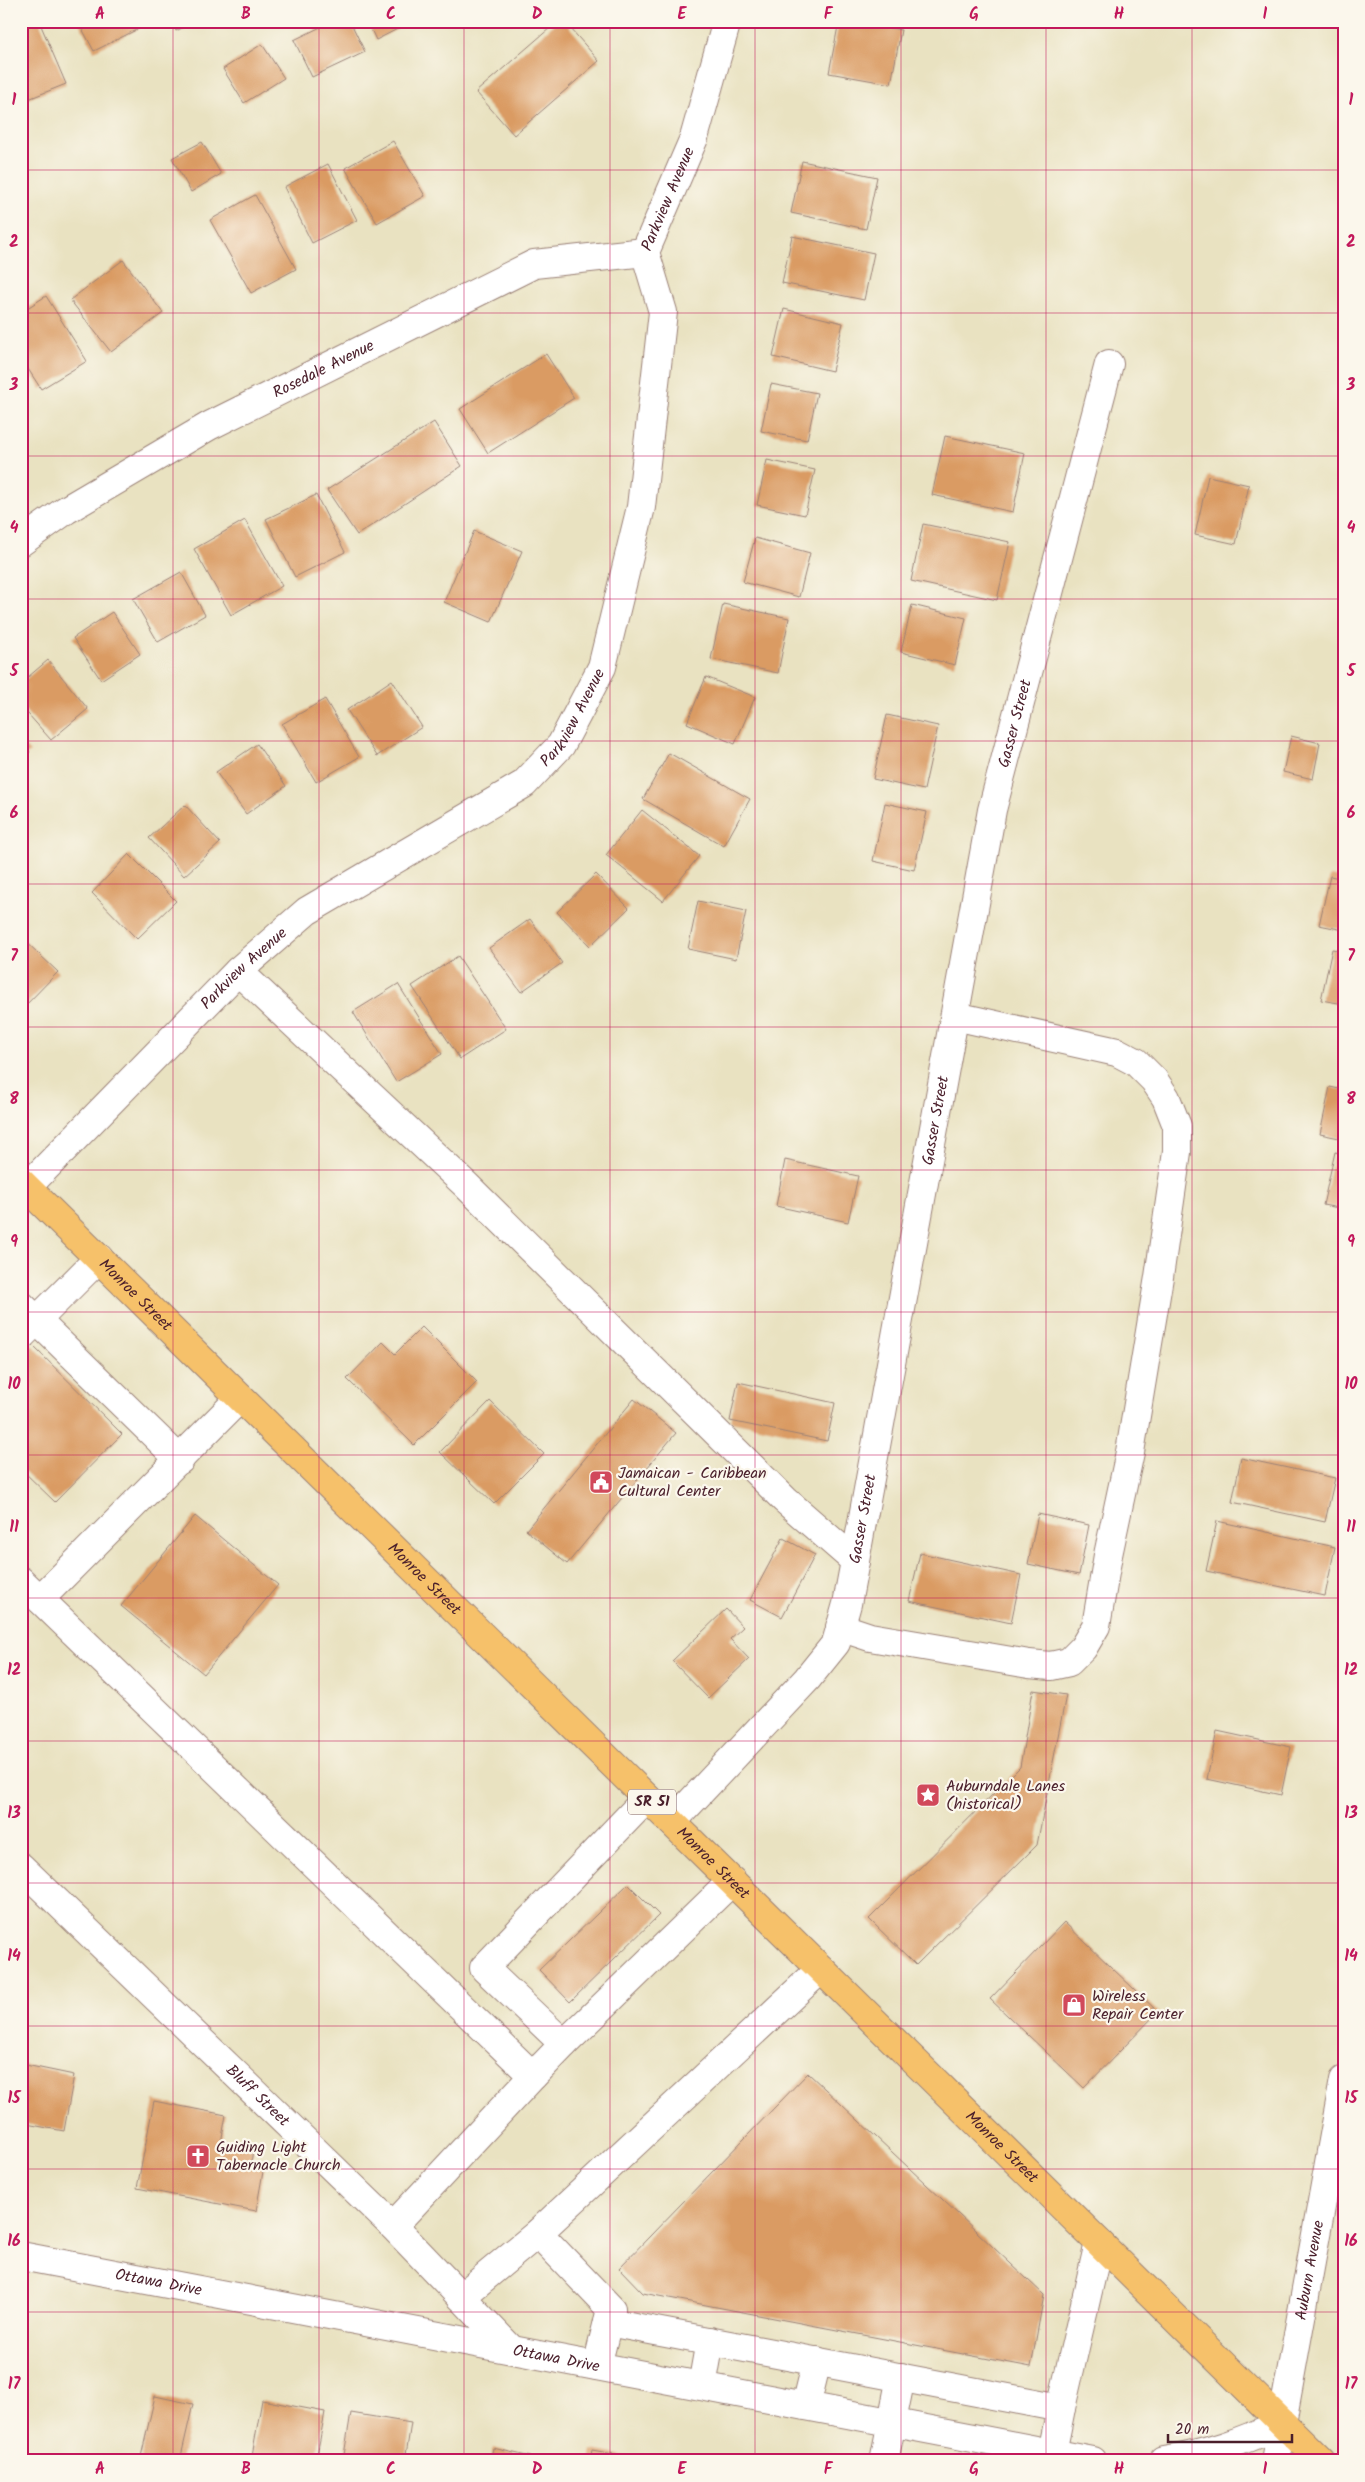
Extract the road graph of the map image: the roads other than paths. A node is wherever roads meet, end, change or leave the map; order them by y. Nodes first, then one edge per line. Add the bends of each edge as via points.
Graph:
1 (728, 21) edge
2 (645, 252) junction
3 (1109, 364) dead end
4 (21, 542) edge
5 (238, 971) junction
6 (955, 1016) junction
7 (24, 1184) edge
8 (99, 1258) junction
9 (26, 1321) edge
10 (240, 1398) junction
11 (180, 1460) junction
12 (855, 1561) junction
13 (31, 1590) edge
14 (840, 1627) junction
15 (647, 1798) junction
16 (672, 1822) junction
17 (21, 1867) edge
18 (732, 1881) junction
19 (821, 1969) junction
20 (564, 2044) junction
21 (533, 2076) junction
22 (1344, 2080) edge
23 (393, 2226) junction
24 (538, 2233) junction
25 (1099, 2243) junction
26 (21, 2256) edge
27 (461, 2298) junction
28 (608, 2322) junction
29 (710, 2341) junction
30 (511, 2350) junction
31 (817, 2361) junction
32 (597, 2366) junction
33 (901, 2377) junction
34 (702, 2386) junction
35 (806, 2406) junction
36 (1061, 2408) junction
37 (891, 2422) junction
38 (1282, 2423) junction
39 (1052, 2453) junction
40 (884, 2461) edge
41 (1092, 2461) edge
42 (1163, 2461) edge
43 (1275, 2461) edge
44 (1321, 2461) edge

1 - 2 street, Parkview Avenue via 694,138
2 - 4 street, Rosedale Avenue via 534,264 209,426 66,510
2 - 5 street, Parkview Avenue via 663,312 641,507 602,667 561,745 524,784 307,911
3 - 6 street, Gasser Street via 992,810
5 - 7 street, Parkview Avenue
5 - 12 street via 466,1185 785,1500
6 - 12 street, Gasser Street
6 - 14 street via 1117,1052 1136,1062 1166,1098 1177,1126 1176,1152 1130,1452 1096,1626 1083,1648 1069,1662 1051,1666 1029,1664 870,1637
7 - 8 main road, Monroe Street / SR 51
8 - 9 street
8 - 10 main road, Monroe Street / SR 51
9 - 11 street
10 - 11 street
10 - 15 main road, Monroe Street / SR 51
11 - 13 street
12 - 14 street, Gasser Street
13 - 21 street
14 - 16 street, Gasser Street via 836,1643 807,1679
15 - 16 main road, Monroe Street / SR 51
15 - 20 street via 484,1968
16 - 18 main road, Monroe Street / SR 51
17 - 23 street, Bluff Street
18 - 19 main road, Monroe Street / SR 51
18 - 20 street
19 - 24 street
19 - 25 main road, Monroe Street / SR 51
20 - 21 street
21 - 23 street
22 - 38 street, Auburn Avenue
23 - 27 street, Bluff Street
24 - 27 street
24 - 28 street via 611,2309
25 - 36 street
25 - 38 main road, Monroe Street / SR 51
26 - 30 street, Ottawa Drive
27 - 30 street, Bluff Street
28 - 29 street
28 - 32 street
29 - 31 street
29 - 34 street
30 - 32 street, Ottawa Drive
31 - 33 street
31 - 35 street
32 - 34 street, Ottawa Drive
33 - 36 street
33 - 37 street
34 - 35 street, Ottawa Drive
35 - 37 street, Ottawa Drive
36 - 39 street
37 - 39 street, Ottawa Drive
37 - 40 street
38 - 42 street via 1200,2455
38 - 43 street, Auburn Avenue
38 - 44 main road, Monroe Street / SR 51
39 - 41 street, Ottawa Drive

